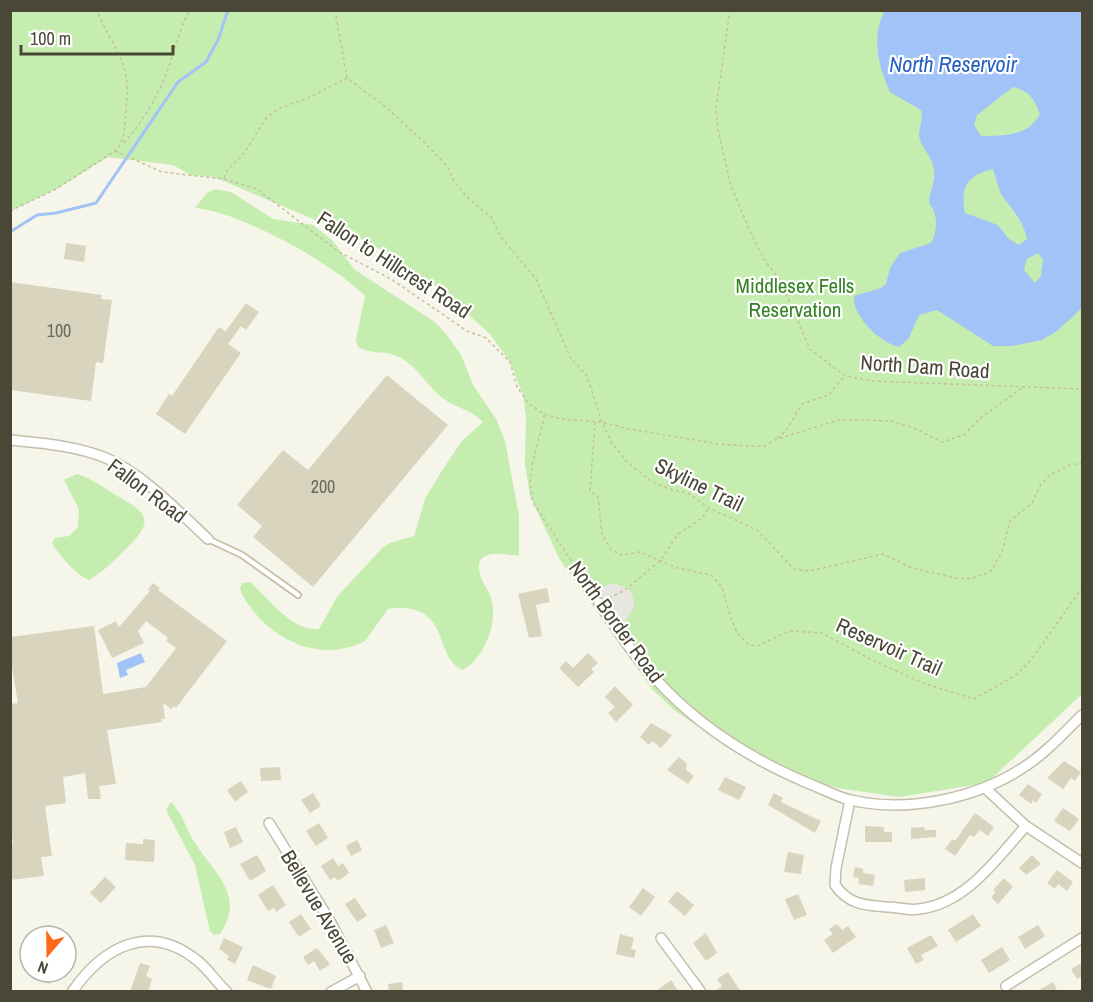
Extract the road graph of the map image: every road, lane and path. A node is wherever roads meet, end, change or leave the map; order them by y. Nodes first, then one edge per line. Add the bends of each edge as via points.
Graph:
1 (97, 10) edge
2 (190, 10) edge
3 (335, 10) edge
4 (730, 10) edge
5 (347, 78) junction
6 (123, 144) junction
7 (115, 152) junction
8 (224, 179) junction
9 (10, 211) edge
10 (845, 376) junction
11 (1022, 388) junction
12 (1083, 389) edge
13 (544, 414) junction
14 (595, 422) junction
15 (602, 422) junction
16 (777, 439) junction
17 (10, 440) edge
18 (1083, 463) edge
19 (709, 508) junction
20 (208, 539) joint
21 (661, 560) junction
22 (1083, 588) edge
23 (298, 595) dead end
24 (599, 603) junction
25 (1083, 715) edge
26 (985, 788) junction
27 (850, 800) junction
28 (269, 823) dead end
29 (1026, 826) junction
30 (1083, 863) edge
31 (661, 938) dead end
32 (1083, 938) edge
33 (360, 976) junction
34 (1006, 986) dead end
35 (72, 992) edge
36 (227, 992) edge
37 (331, 992) edge
38 (367, 992) edge
39 (701, 992) edge

1 - 6 path via 125,72 128,90
2 - 6 path via 160,90
3 - 5 path
4 - 10 path, North Dam Road via 716,108 731,186 765,261 780,280 810,349
5 - 8 path via 267,117
5 - 15 path, Skyline Trail via 386,108 447,166 455,183 490,217 500,236 536,279 570,357 588,376
6 - 7 path
7 - 8 path, Fallon to Hillcrest Road via 162,172
7 - 9 path via 56,189
8 - 13 path, Fallon to Hillcrest Road via 257,189 339,252 486,338 510,362 517,387 529,404
10 - 11 path, North Dam Road via 872,381
10 - 16 path via 828,395 802,404 786,432
11 - 12 path, North Dam Road
11 - 16 path via 952,441 942,442 891,421 854,420 839,420
13 - 14 path
13 - 24 path, North Border Road via 530,493
14 - 15 path
14 - 21 path, Reservoir Trail via 590,491 598,497 604,539 611,550 622,555 640,552
15 - 16 path via 718,444 764,446
15 - 19 path, Skyline Trail via 627,462 651,481 688,493
17 - 20 street, Fallon Road via 56,445 107,458 130,472
18 - 19 path, Skyline Trail via 1050,475 1041,484 1032,503 1010,521 1002,552 990,572 970,579 912,568 884,554 810,571 794,569 757,530
19 - 21 path via 703,517 677,535
20 - 23 lane via 242,555
21 - 22 path, Reservoir Trail via 677,568 711,575 722,588 738,634 749,645 757,646 790,631 822,633 923,683 974,699 1016,675 1031,660
21 - 24 path via 625,590
24 - 27 street, North Border Road via 653,676 692,715 746,753 794,778
25 - 26 street, North Border Road via 1023,769
26 - 27 street, North Border Road via 916,803
26 - 29 street
27 - 29 street via 835,885 848,901 871,906 906,910 938,905 970,887
28 - 33 street, Bellevue Avenue
29 - 30 street
31 - 39 street
32 - 34 street
33 - 37 street
33 - 38 street, Bellevue Avenue
35 - 36 street via 102,957 117,948 146,943 168,945 187,953

